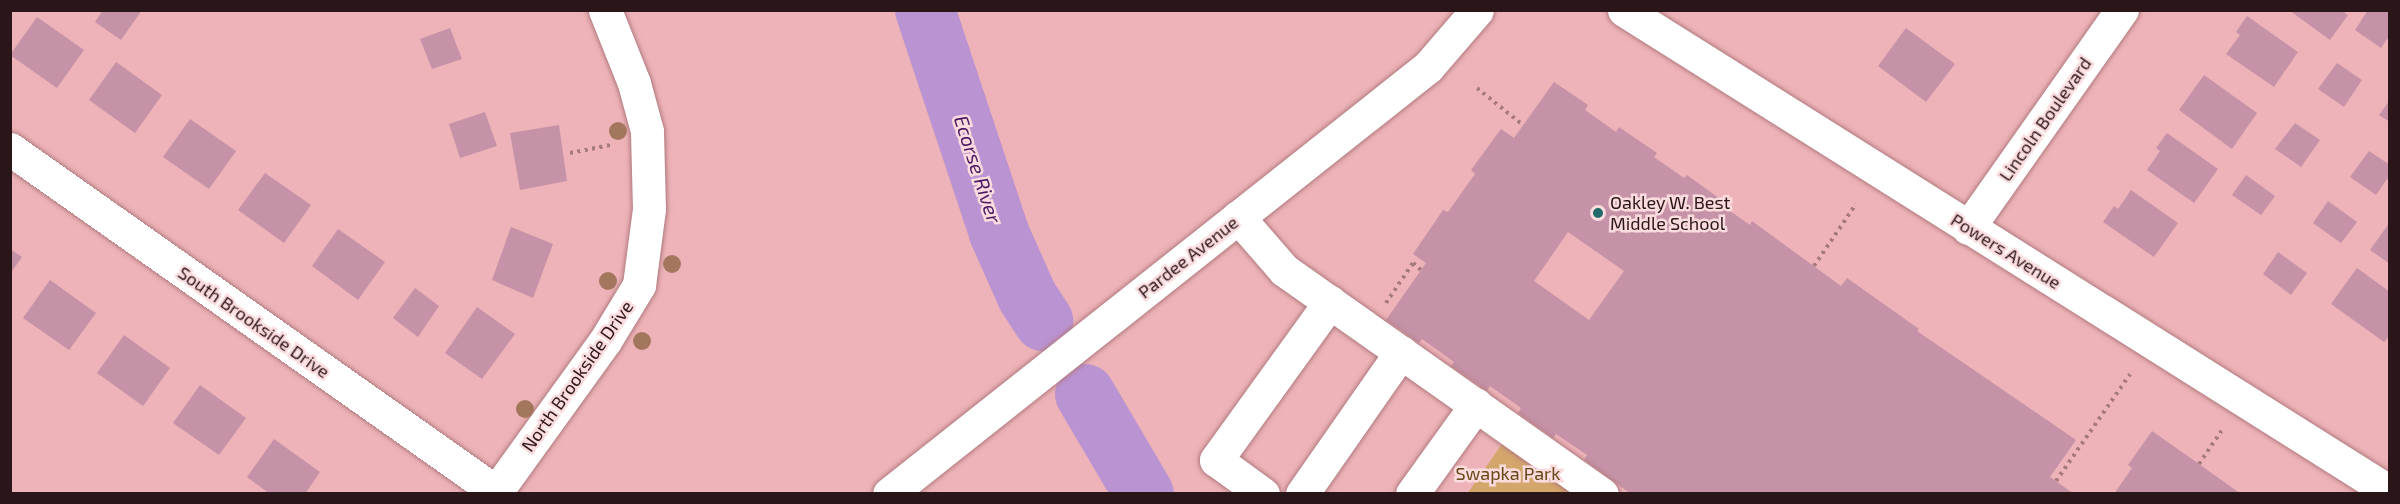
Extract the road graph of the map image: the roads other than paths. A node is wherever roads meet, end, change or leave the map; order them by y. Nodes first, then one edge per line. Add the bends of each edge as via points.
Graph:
1 (605, 10) edge
2 (1477, 10) edge
3 (1624, 10) edge
4 (2122, 10) edge
5 (10, 149) edge
6 (1238, 217) junction
7 (1968, 228) junction
8 (1330, 302) junction
9 (1401, 352) junction
10 (1476, 405) junction
11 (2390, 492) edge
12 (498, 493) edge
13 (889, 494) edge
14 (1263, 494) edge
15 (1302, 494) edge
16 (1412, 494) edge
17 (1602, 494) edge

1 - 12 street, North Brookside Drive via 634,83 647,132 649,209 639,285 605,341
2 - 6 street, Pardee Avenue via 1428,67
3 - 7 street, Powers Avenue
4 - 7 street, Lincoln Boulevard
5 - 12 street, South Brookside Drive
6 - 8 street via 1284,270
6 - 13 street, Pardee Avenue
7 - 11 street, Powers Avenue
8 - 9 street
8 - 14 street via 1216,460
9 - 10 street
9 - 15 street
10 - 16 street
10 - 17 street

